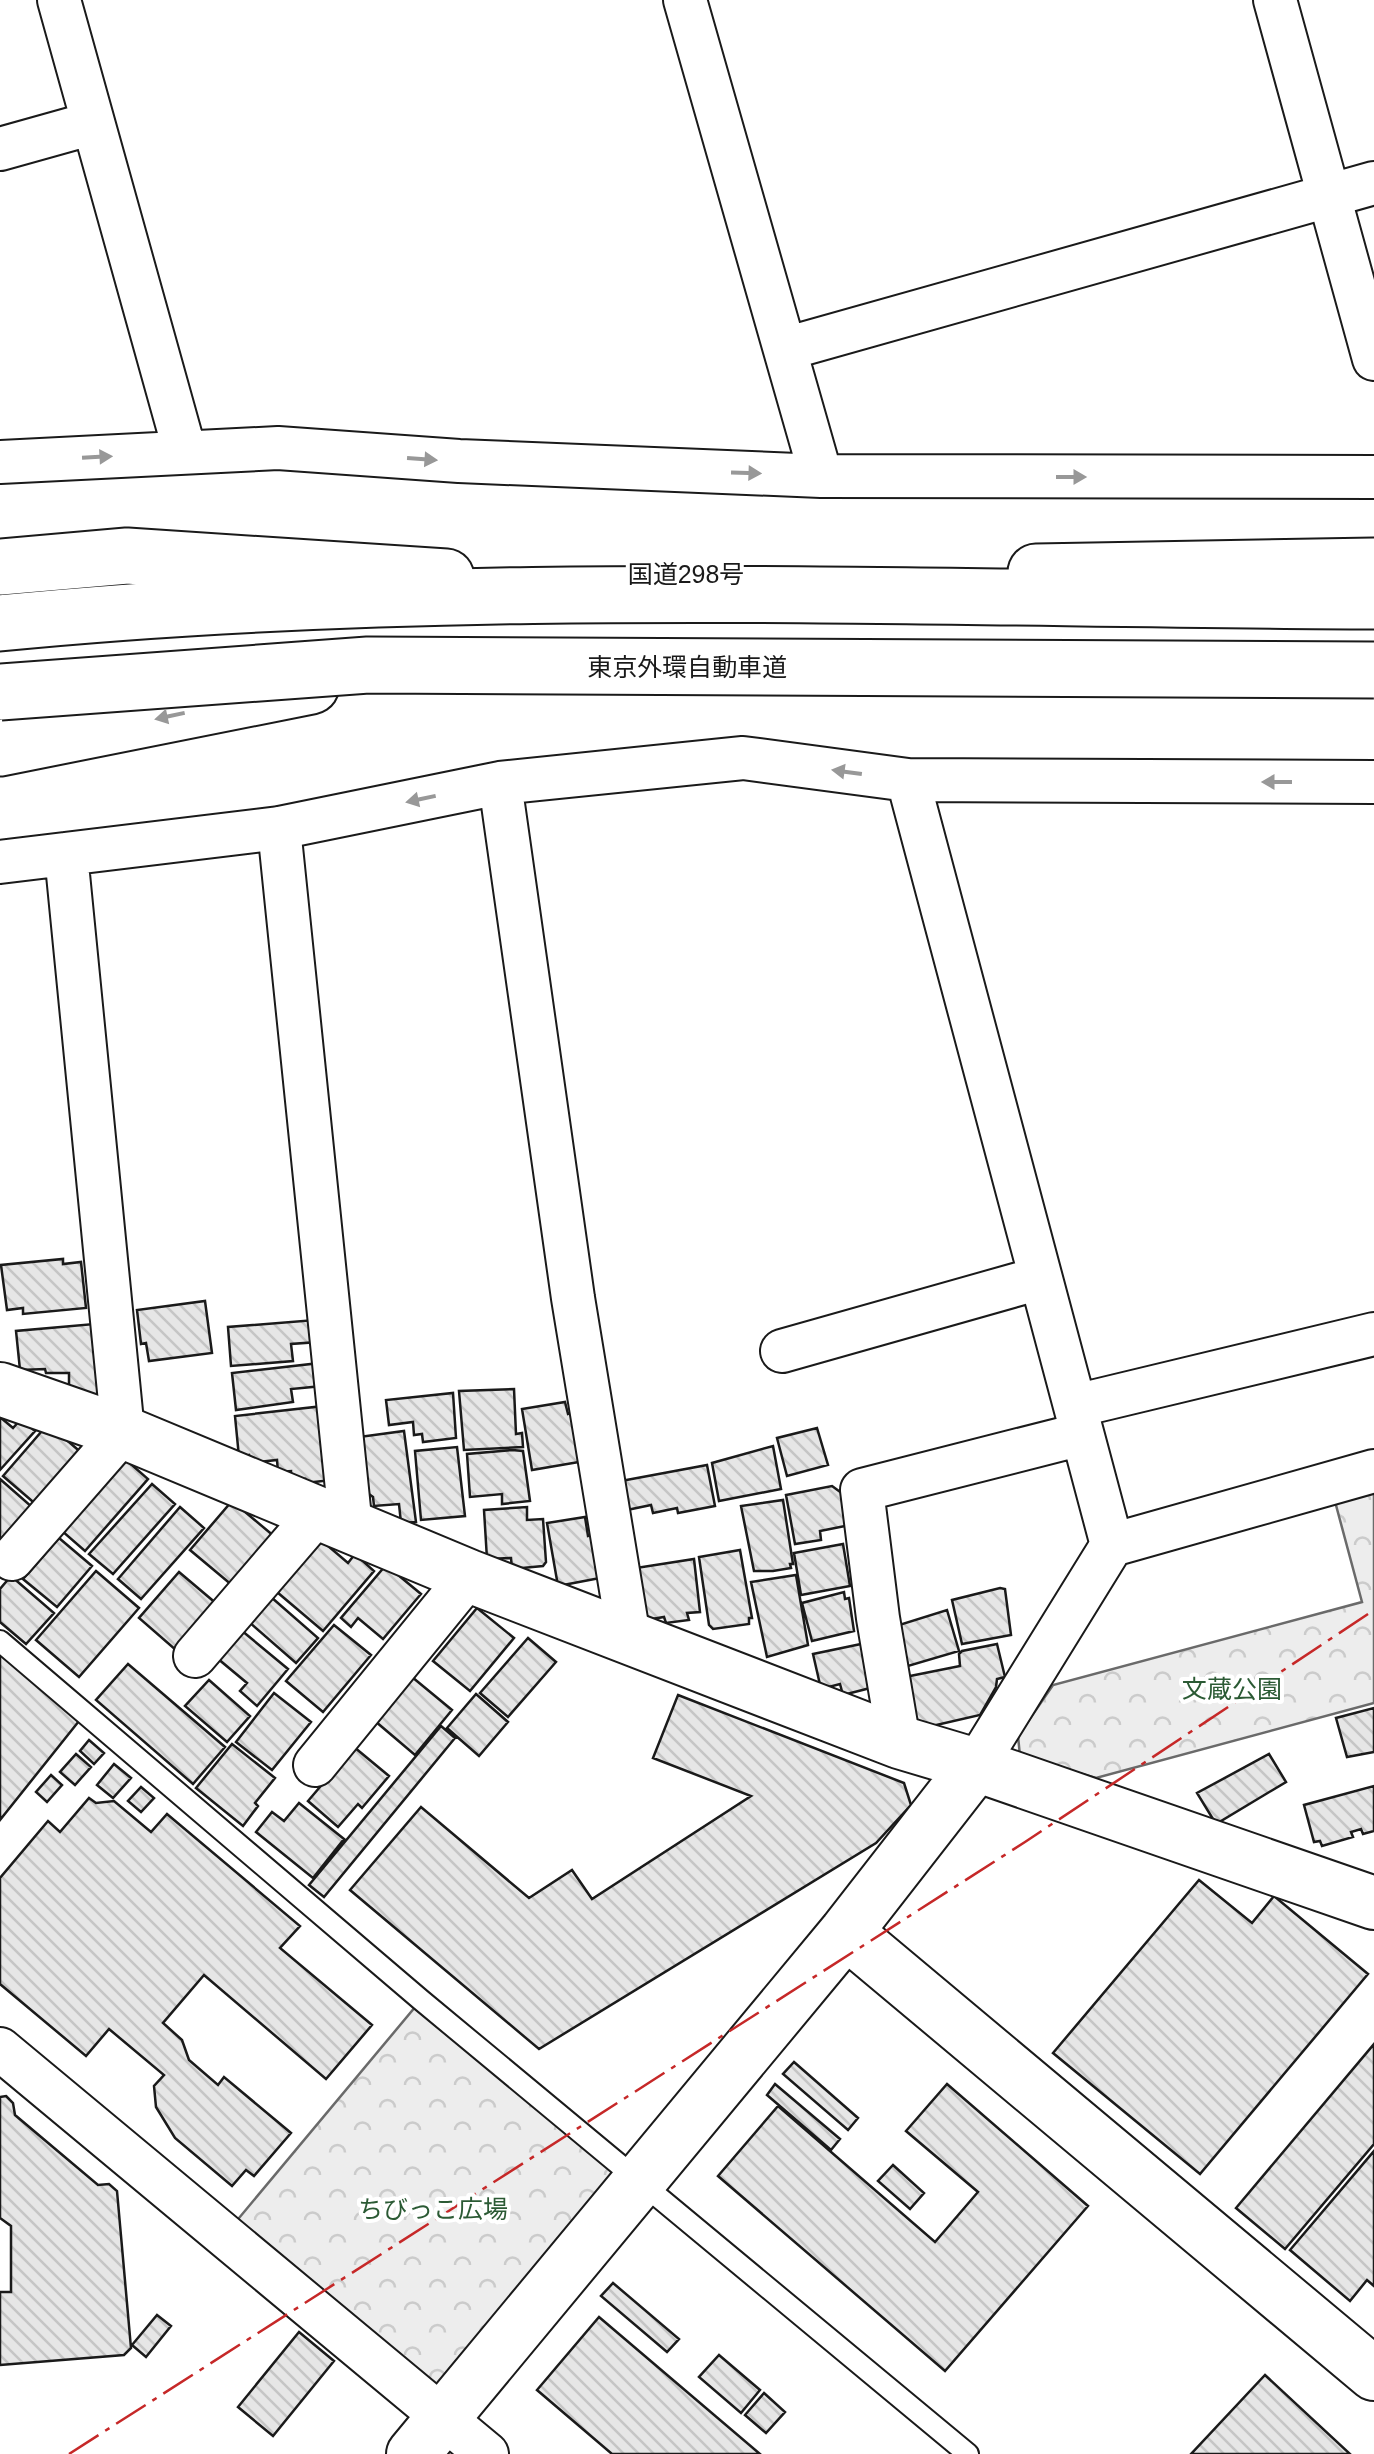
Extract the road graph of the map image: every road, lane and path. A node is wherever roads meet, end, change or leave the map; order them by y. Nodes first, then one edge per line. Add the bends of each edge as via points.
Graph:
1 (59, 0) edge
2 (686, 0) edge
3 (1275, 0) edge
4 (93, 123) junction
5 (0, 148) edge
6 (1374, 183) edge
7 (1328, 196) junction
8 (785, 349) junction
9 (1374, 359) edge
10 (185, 452) junction
11 (0, 462) edge
12 (822, 476) junction
13 (1374, 477) edge
14 (0, 566) edge
15 (1374, 566) edge
16 (452, 577) junction
17 (1374, 600) edge
18 (0, 614) edge
19 (0, 623) edge
20 (1374, 648) edge
21 (470, 650) junction
22 (1374, 670) edge
23 (0, 678) edge
24 (0, 692) edge
25 (0, 748) edge
26 (908, 780) junction
27 (1374, 782) edge
28 (500, 783) junction
29 (279, 828) junction
30 (66, 854) junction
31 (0, 862) edge
32 (1040, 1278) junction
33 (1374, 1334) edge
34 (782, 1351) dead end
35 (0, 1389) edge
36 (1078, 1420) junction
37 (123, 1432) junction
38 (1374, 1470) edge
39 (334, 1521) junction
40 (1112, 1545) junction
41 (12, 1560) dead end
42 (468, 1576) junction
43 (629, 1638) junction
44 (0, 1642) edge
45 (195, 1656) dead end
46 (900, 1742) junction
47 (314, 1765) dead end
48 (976, 1766) junction
49 (1374, 1903) edge
50 (846, 1932) junction
51 (0, 2049) edge
52 (641, 2181) junction
53 (1374, 2374) edge
54 (428, 2436) edge
55 (488, 2454) edge
56 (968, 2454) edge

1 - 4 street
2 - 8 street
3 - 7 street
4 - 5 street
4 - 10 street
6 - 7 street
7 - 8 street
7 - 9 street
8 - 12 street
11 -> 10 street
10 -> 12 street via 278,448
12 -> 13 street
14 - 16 highway via 127,556
15 - 16 highway, 国道298号
16 - 18 highway, 国道298号 via 219,590
17 - 19 highway via 699,594 131,610
20 - 21 highway
21 - 23 highway via 291,654
21 -> 25 highway
22 - 24 highway, 東京外環自動車道, bridge via 368,665
27 -> 26 street
26 -> 28 street via 743,758
26 - 32 street
28 -> 29 street
28 - 43 street
29 - 30 street
29 - 39 street
30 - 31 street
30 - 37 street
32 - 34 street
32 - 36 street
33 - 36 street
35 - 37 street
36 - 40 street
36 - 46 street via 862,1490
37 - 39 street
37 - 41 street
38 - 40 street
39 - 42 street
39 - 45 street
40 - 48 street
42 - 43 street
42 - 47 street
43 - 46 street
44 - 52 lane
46 - 48 street
48 - 49 street
48 - 50 street
50 - 52 street
50 - 53 street
51 - 54 street
52 - 54 street
52 - 56 lane
54 - 55 street

